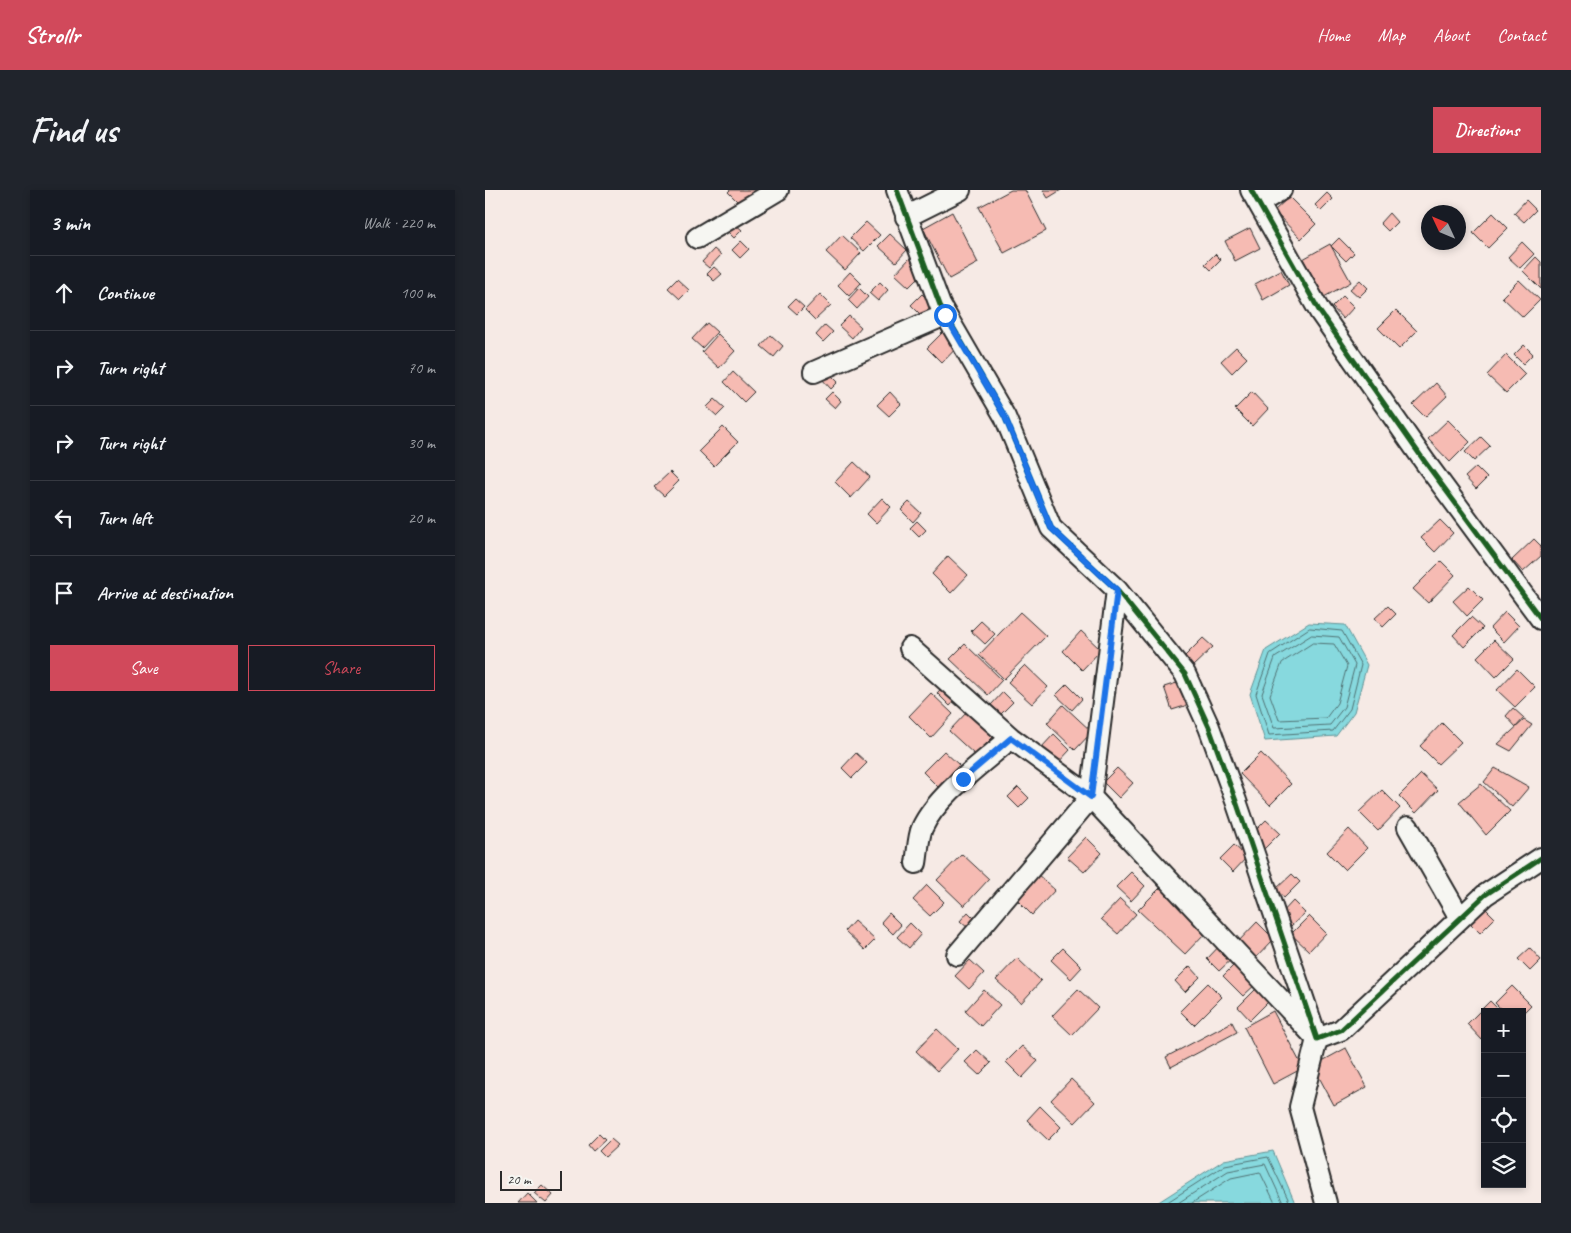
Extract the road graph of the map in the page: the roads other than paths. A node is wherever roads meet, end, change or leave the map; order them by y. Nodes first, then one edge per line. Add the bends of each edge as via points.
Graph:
1 (778, 190) edge
2 (897, 190) edge
3 (960, 190) edge
4 (1281, 190) edge
5 (1255, 196) edge
6 (905, 217) junction
7 (697, 238) dead end
8 (945, 315) junction
9 (814, 372) dead end
10 (1117, 590) junction
11 (1541, 619) edge
12 (910, 648) dead end
13 (1011, 738) junction
14 (1091, 797) junction
15 (1407, 827) dead end
16 (1541, 858) edge
17 (916, 863) dead end
18 (1460, 918) junction
19 (957, 955) dead end
20 (1317, 1039) junction
21 (1326, 1203) edge

1 - 7 street
2 - 6 street
3 - 6 street
4 - 5 street
5 - 11 street via 1320,312
6 - 8 street
8 - 9 street
8 - 10 street via 1005,417 1051,528
10 - 14 street
10 - 20 street via 1185,674 1209,728
12 - 13 street
13 - 14 street
13 - 17 street via 941,802 922,829
14 - 19 street
14 - 20 street
15 - 18 street
16 - 18 street via 1485,895
18 - 20 street via 1341,1030
20 - 21 street via 1300,1107

